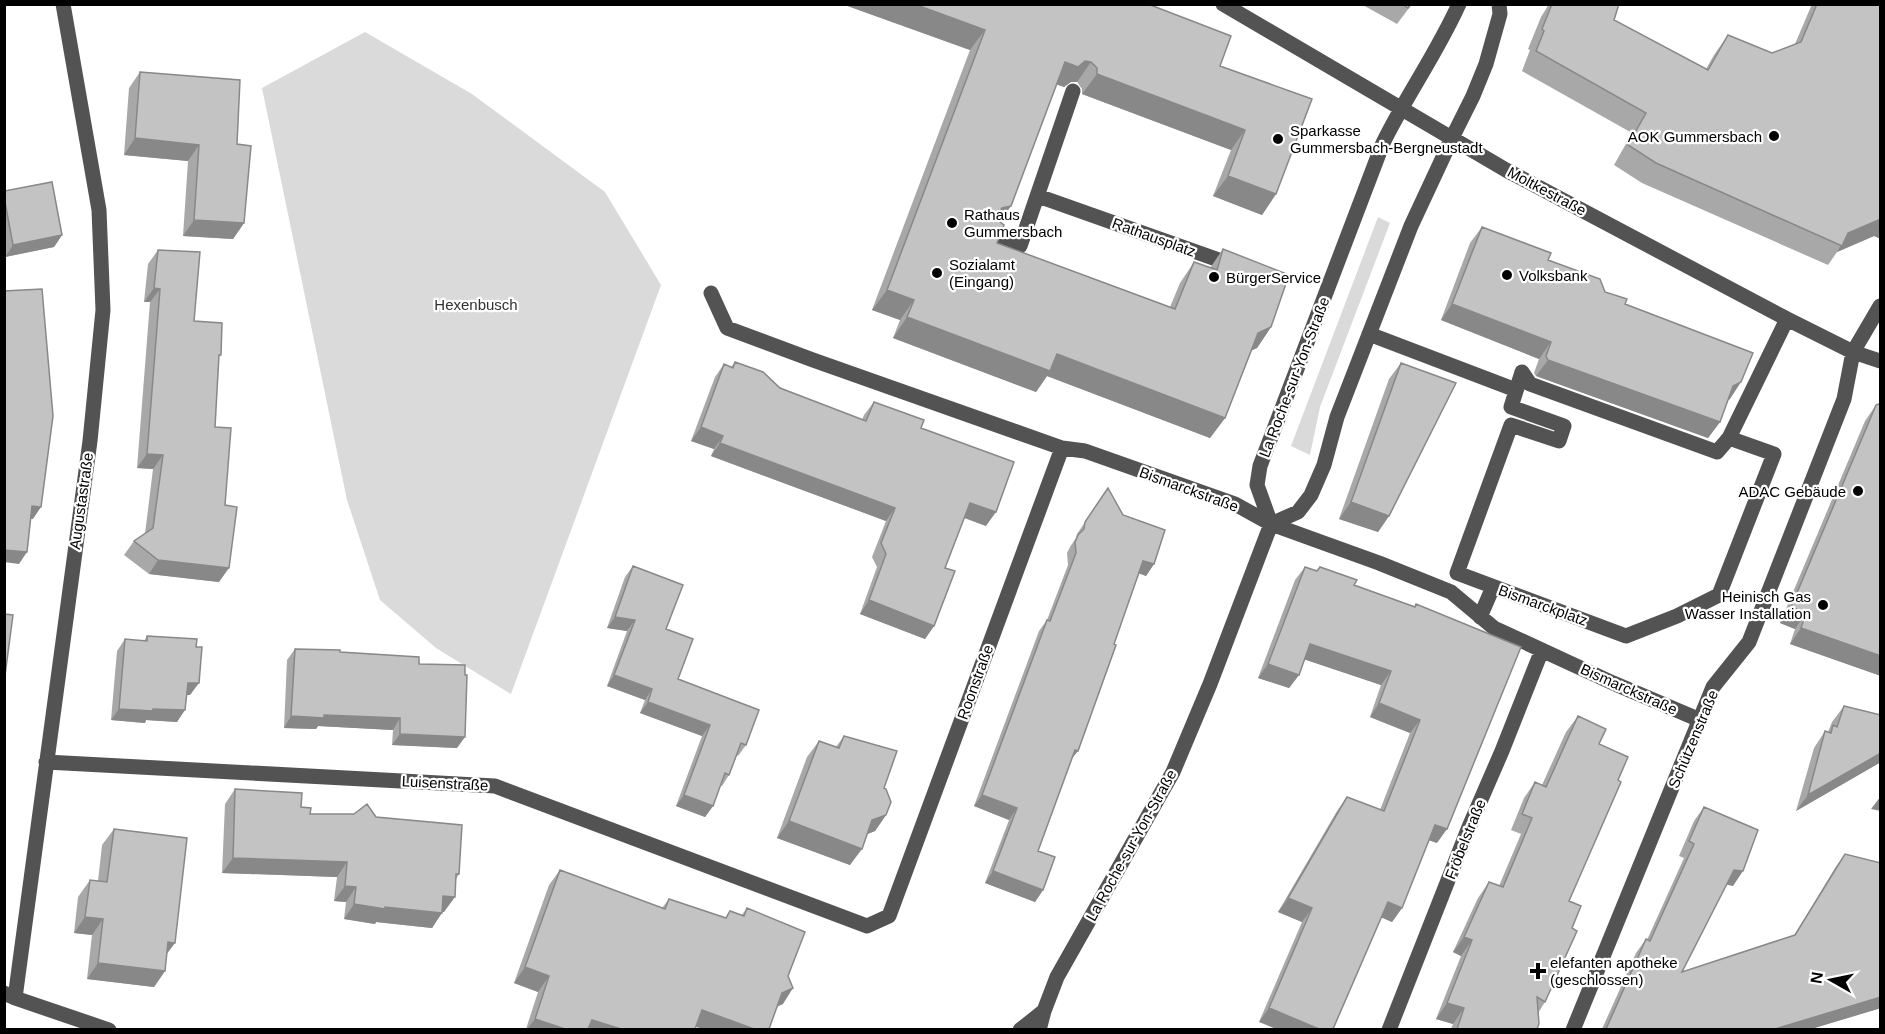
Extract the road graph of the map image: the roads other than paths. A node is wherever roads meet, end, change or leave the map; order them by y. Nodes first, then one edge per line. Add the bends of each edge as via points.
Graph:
1 (63, 4) edge
2 (1223, 4) edge
3 (1459, 4) edge
4 (1499, 4) edge
5 (1073, 91) edge
6 (1400, 108) junction
7 (1452, 138) junction
8 (1038, 196) junction
9 (993, 236) edge
10 (1251, 271) edge
11 (711, 293) dead end
12 (1881, 306) edge
13 (1787, 319) junction
14 (1370, 334) junction
15 (1853, 352) junction
16 (1881, 361) edge
17 (1516, 390) junction
18 (1728, 438) junction
19 (1062, 448) junction
20 (1271, 524) junction
21 (1492, 587) junction
22 (1480, 617) junction
23 (1542, 650) junction
24 (1700, 720) junction
25 (46, 762) junction
26 (889, 916) joint
27 (10, 996) edge
28 (1044, 1011) junction
29 (109, 1029) edge
30 (1020, 1029) edge
31 (1039, 1029) edge
32 (1389, 1029) edge
33 (1573, 1029) edge

1 - 25 street, Augustastraße via 99,210 103,310 90,441
2 - 6 street, Moltkestraße
3 - 6 street, La Roche-sur-Yon-Straße
4 - 7 street via 1500,14 1486,64
5 - 8 street
6 - 7 street, Moltkestraße
6 - 20 street, La Roche-sur-Yon-Straße via 1383,143 1260,466 1257,485
7 - 13 street, Moltkestraße
7 - 14 street via 1419,207
8 - 9 street via 1020,246
8 - 10 street, Rathausplatz
11 - 19 street, Bismarckstraße via 727,328
12 - 15 street
13 - 15 street, Moltkestraße
13 - 18 street
14 - 17 street
14 - 20 street via 1311,495 1298,512
15 - 16 street, Moltkestraße
15 - 24 street, Schützenstraße via 1844,399 1749,642 1713,687
17 - 18 street via 1522,372 1530,384 1717,452
17 - 21 street, Bismarckplatz via 1511,407 1564,426 1558,441 1511,424 1457,573
18 - 21 street, Bismarckplatz via 1774,454 1719,595 1626,636
19 - 20 street, Bismarckstraße via 1084,451 1235,504
19 - 26 street, Roonstraße
20 - 22 street, Bismarckstraße via 1451,592
20 - 28 street, La Roche-sur-Yon-Straße via 1173,772 1057,977
21 - 22 street
22 - 23 street, Bismarckstraße via 1494,628
23 - 24 street, Bismarckstraße
23 - 32 street, Fröbelstraße
24 - 33 street, Schützenstraße
25 - 26 street, Luisenstraße via 495,786 867,926
25 - 27 street, Augustastraße
27 - 29 street
28 - 30 street
28 - 31 street, La Roche-sur-Yon-Straße

